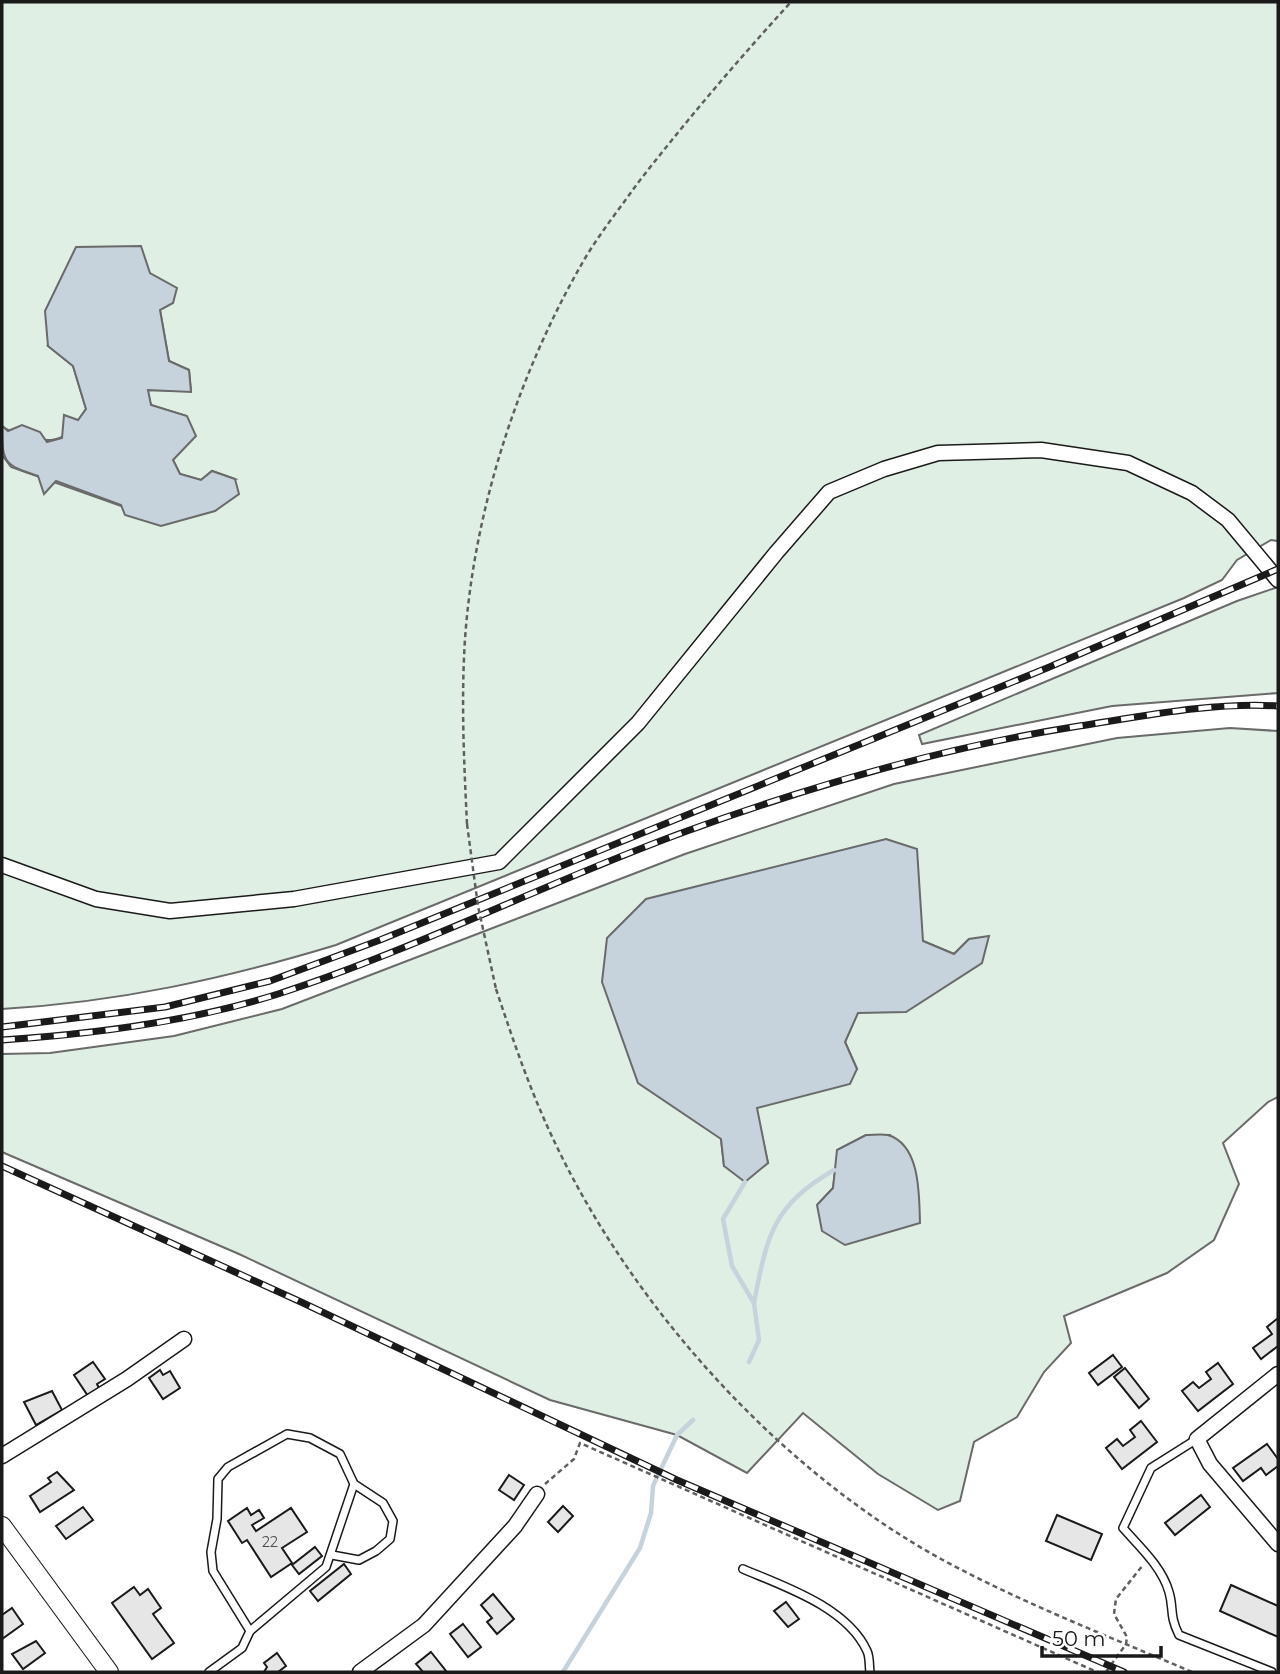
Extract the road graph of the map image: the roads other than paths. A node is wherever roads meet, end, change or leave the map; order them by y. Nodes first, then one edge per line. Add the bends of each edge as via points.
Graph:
1 (1278, 580) edge
2 (2, 865) edge
3 (184, 1339) dead end
4 (1278, 1374) edge
5 (1197, 1438) junction
6 (2, 1456) edge
7 (354, 1484) junction
8 (537, 1494) road end
9 (2, 1526) edge
10 (1278, 1544) edge
11 (332, 1555) junction
12 (743, 1569) dead end
13 (250, 1631) junction
14 (108, 1672) edge
15 (209, 1672) edge
16 (360, 1672) edge
17 (870, 1672) edge
18 (1272, 1672) edge

1 - 2 street via 1228,520 1192,493 1128,463 1041,450 938,453 884,468 829,492 638,723 499,862 294,899 170,911 96,899
3 - 6 street
4 - 5 street
5 - 10 street via 1210,1464
5 - 18 lane via 1151,1468 1123,1528 1169,1593 1170,1616 1179,1635
7 - 11 lane
7 - 11 lane via 383,1503 393,1521 390,1539 359,1560
7 - 13 lane via 340,1454 310,1438 287,1434 228,1467 218,1479 213,1571
8 - 16 street via 515,1526 424,1625
9 - 14 street
11 - 13 lane via 326,1567
12 - 17 lane via 816,1601 846,1625 867,1651
13 - 15 lane via 242,1648

